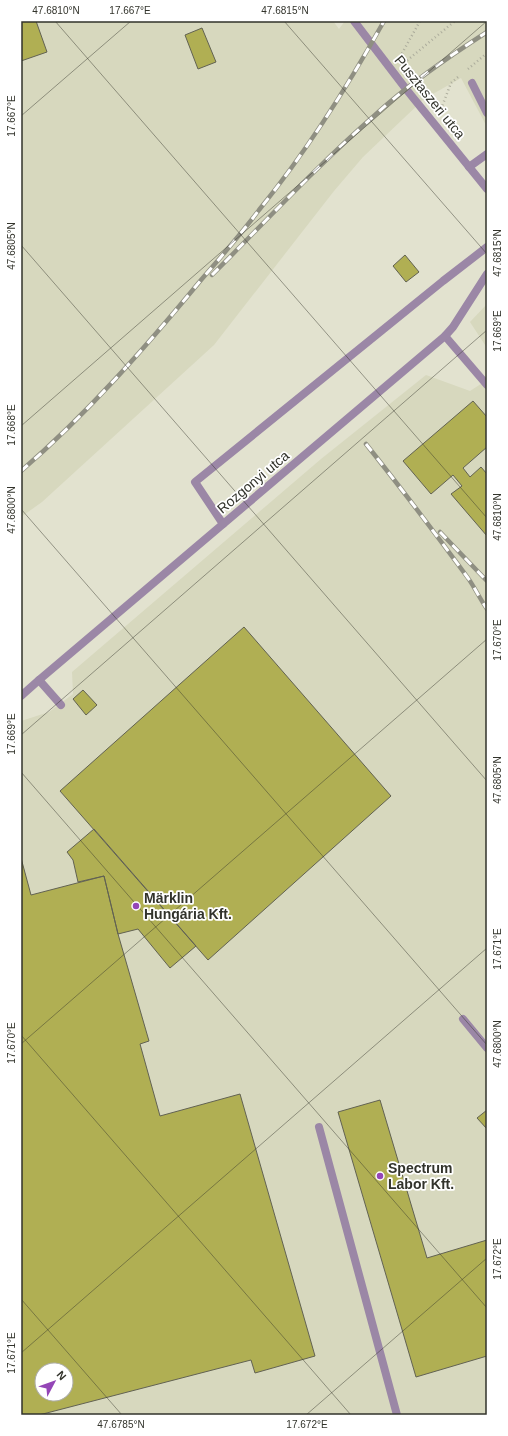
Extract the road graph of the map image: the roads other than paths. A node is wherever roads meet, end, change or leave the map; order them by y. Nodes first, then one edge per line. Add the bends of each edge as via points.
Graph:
1 (354, 21) edge
2 (472, 83) dead end
3 (487, 113) edge
4 (487, 154) edge
5 (469, 167) junction
6 (487, 189) edge
7 (487, 247) edge
8 (487, 274) edge
9 (445, 336) junction
10 (487, 385) edge
11 (224, 524) junction
12 (39, 680) junction
13 (21, 696) edge
14 (61, 705) dead end
15 (463, 1018) dead end
16 (487, 1048) edge
17 (319, 1127) dead end
18 (398, 1415) edge

1 - 5 street, Pusztaszeri utca
2 - 3 street
4 - 5 street
5 - 6 street, Pusztaszeri utca
7 - 11 street via 195,482
8 - 9 street, Rozgonyi utca
9 - 10 street
9 - 11 street, Rozgonyi utca
11 - 12 street, Rozgonyi utca
12 - 13 street, Rozgonyi utca
12 - 14 street
15 - 16 street
17 - 18 street

